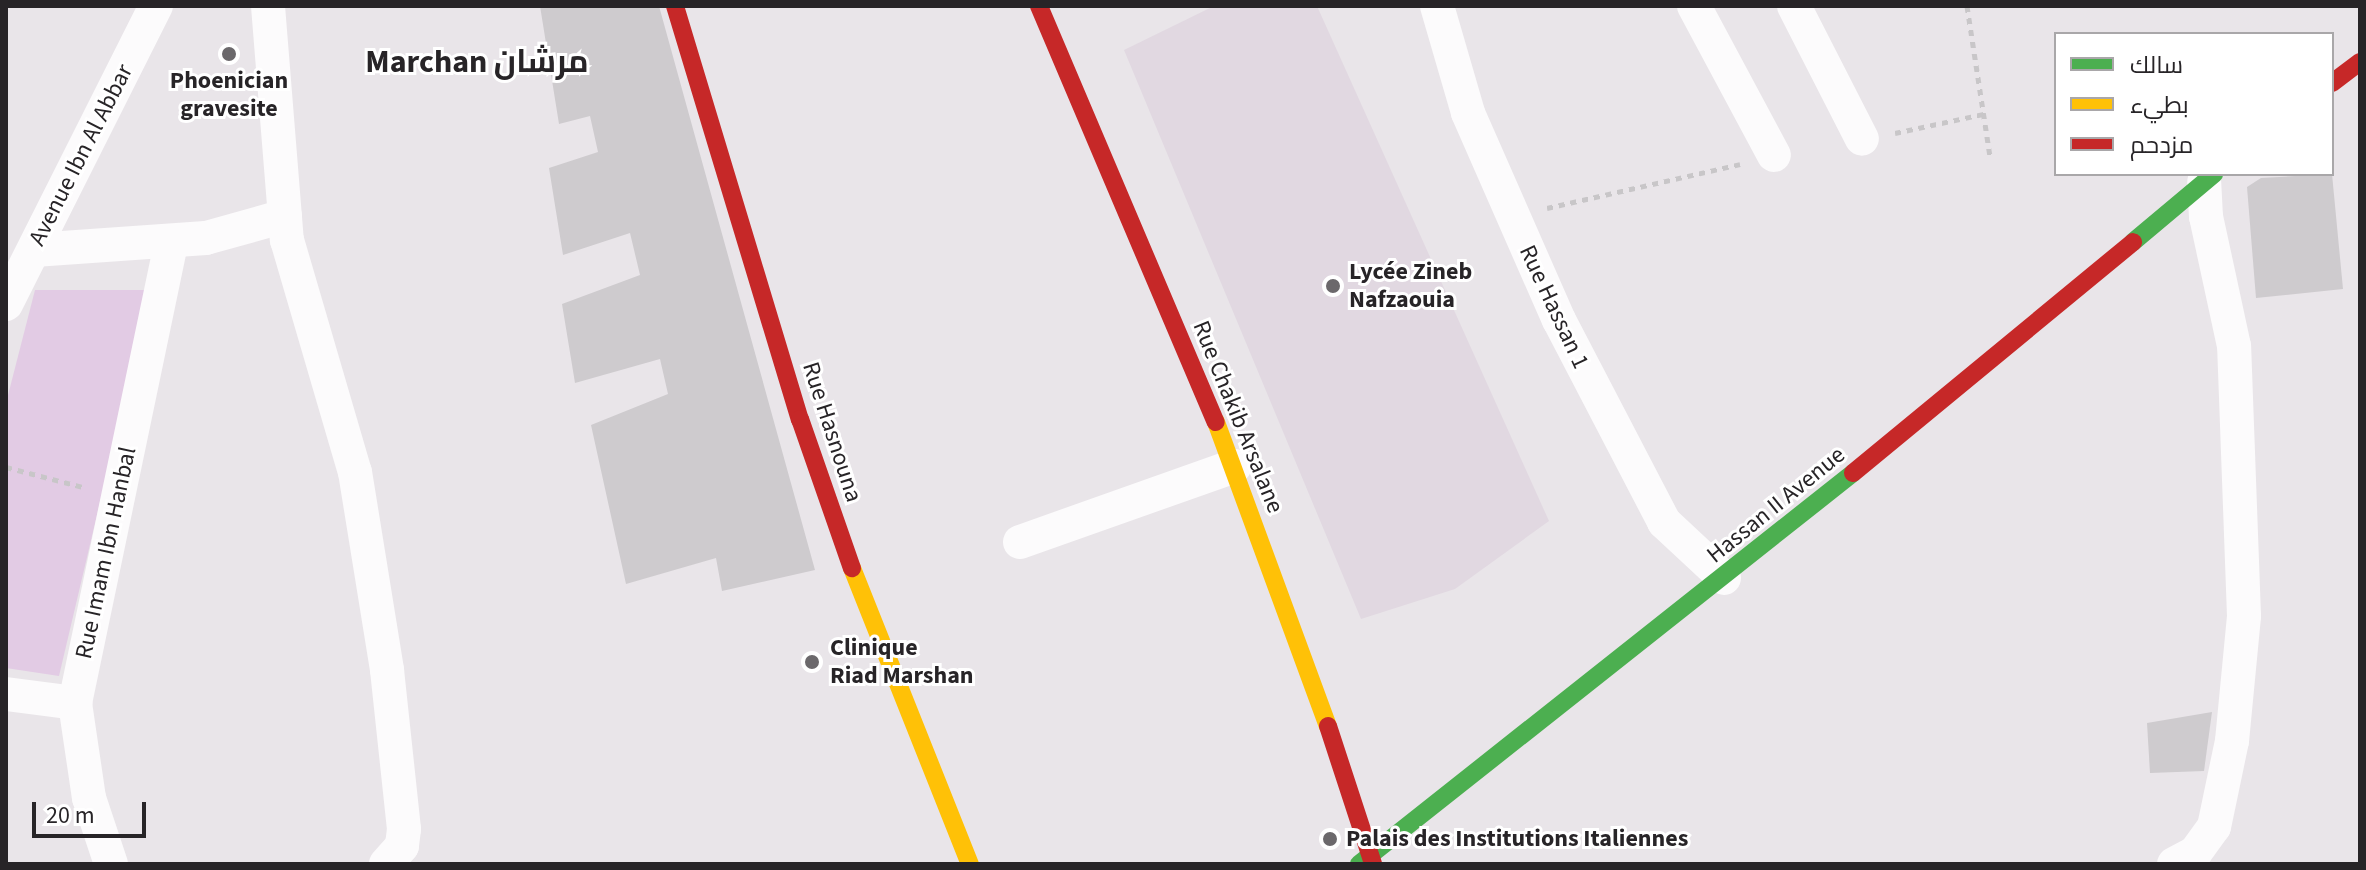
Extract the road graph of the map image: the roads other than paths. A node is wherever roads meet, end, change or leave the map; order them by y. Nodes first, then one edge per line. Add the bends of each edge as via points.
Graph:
1 (156, 6) edge
2 (268, 6) edge
3 (675, 6) edge
4 (1039, 6) edge
5 (1437, 6) edge
6 (1694, 6) edge
7 (1794, 6) edge
8 (2360, 62) edge
9 (2334, 82) edge
10 (1862, 139) dead end
11 (1774, 155) dead end
12 (2209, 178) edge
13 (285, 216) junction
14 (171, 242) junction
15 (34, 250) junction
16 (6, 304) edge
17 (1235, 466) junction
18 (1020, 542) dead end
19 (1724, 578) junction
20 (6, 694) edge
21 (75, 703) junction
22 (1367, 861) edge
23 (111, 864) edge
24 (386, 864) edge
25 (970, 864) edge
26 (2174, 864) edge

1 - 15 street, Avenue Ibn Al Abbar
2 - 13 street
3 - 25 street, Rue Hasnouna via 800,419 862,597
4 - 17 street, Rue Chakib Arsalane
5 - 19 street, Rue Hassan 1 via 1468,113 1594,389 1664,522
6 - 11 street
7 - 10 street
8 - 9 street
12 - 19 street, Hassan II Avenue
12 - 26 street via 2206,217 2234,346 2244,616 2232,741 2214,827 2195,853
13 - 14 street via 232,233
13 - 24 street via 295,277 365,520 404,829 402,846
14 - 15 street
14 - 21 street, Rue Imam Ibn Hanbal
15 - 16 street, Avenue Ibn Al Abbar
17 - 18 street
17 - 22 street, Rue Chakib Arsalane via 1311,674
19 - 22 street, Hassan II Avenue
20 - 21 street
21 - 23 street, Rue Imam Ibn Hanbal via 89,798

